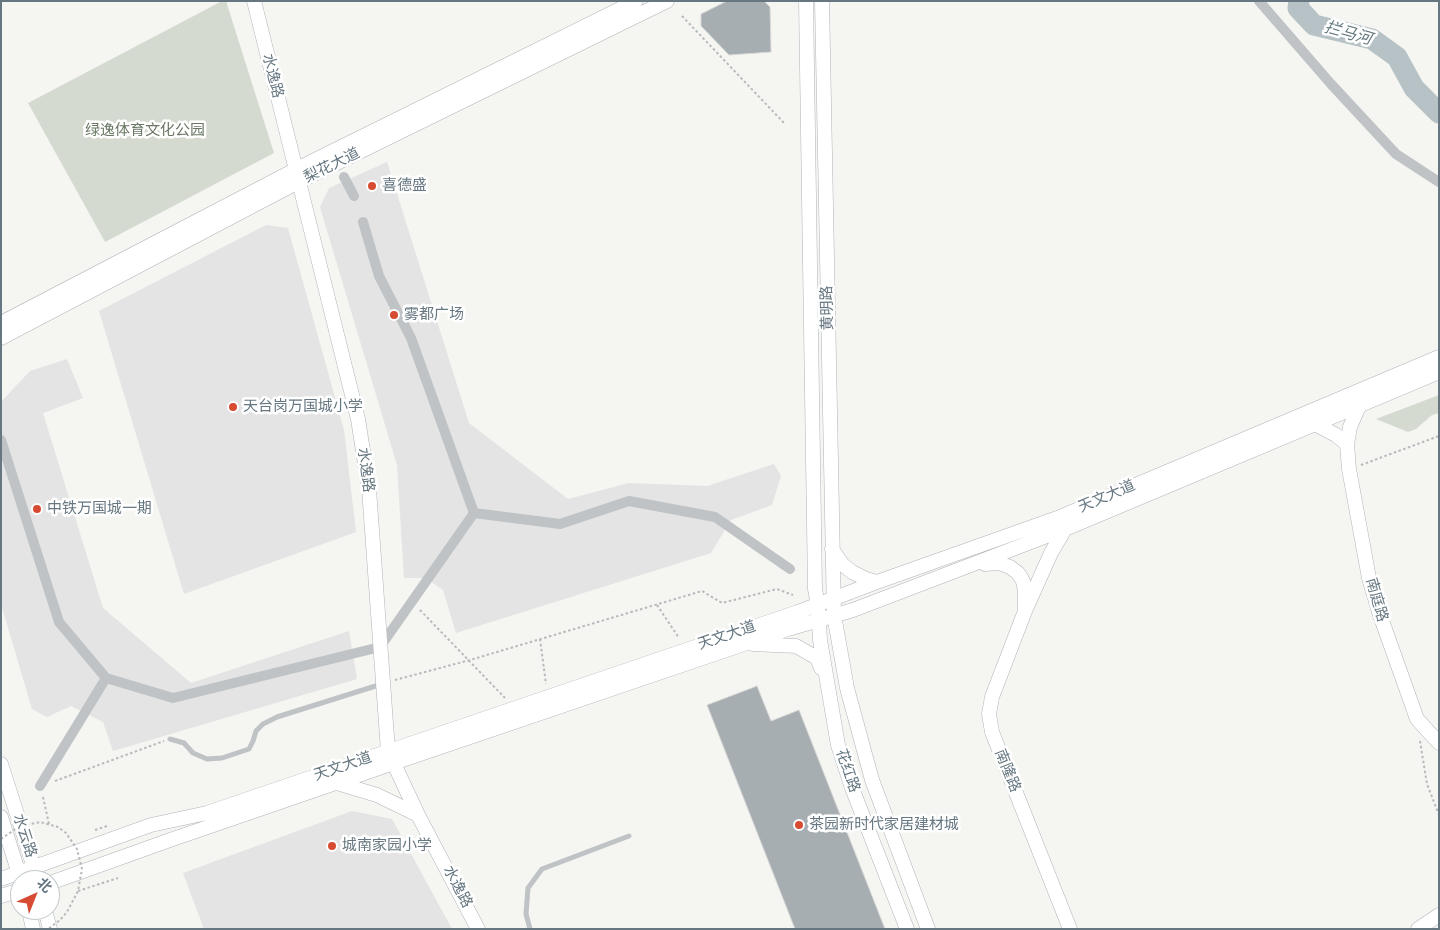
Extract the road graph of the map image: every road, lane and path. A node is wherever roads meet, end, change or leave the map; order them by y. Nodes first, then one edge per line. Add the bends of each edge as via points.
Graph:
1 (254, 1) edge
2 (636, 1) edge
3 (667, 1) edge
4 (822, 1) edge
5 (1259, 1) edge
6 (805, 3) edge
7 (682, 16) dead end
8 (785, 124) dead end
9 (297, 176) junction
10 (344, 177) dead end
11 (1439, 182) edge
12 (354, 196) dead end
13 (363, 222) dead end
14 (1, 323) edge
15 (1, 338) edge
16 (1439, 357) edge
17 (1439, 372) edge
18 (1358, 406) junction
19 (1315, 424) junction
20 (1439, 436) edge
21 (1, 440) edge
22 (1347, 444) junction
23 (1349, 469) junction
24 (474, 513) junction
25 (1064, 530) junction
26 (832, 549) junction
27 (974, 564) junction
28 (790, 569) dead end
29 (877, 582) junction
30 (793, 595) dead end
31 (834, 599) junction
32 (412, 601) junction
33 (657, 605) junction
34 (1025, 611) junction
35 (819, 612) junction
36 (834, 615) junction
37 (678, 638) dead end
38 (540, 639) junction
39 (748, 643) junction
40 (380, 647) junction
41 (470, 660) junction
42 (106, 678) junction
43 (826, 680) junction
44 (383, 683) junction
45 (546, 685) dead end
46 (507, 699) dead end
47 (1416, 719) junction
48 (170, 738) joint
49 (1439, 742) edge
50 (391, 757) junction
51 (1, 764) edge
52 (872, 780) junction
53 (337, 783) junction
54 (40, 786) junction
55 (852, 788) junction
56 (418, 815) junction
57 (1439, 815) edge
58 (1, 817) edge
59 (50, 824) junction
60 (629, 836) dead end
61 (1, 839) edge
62 (18, 870) edge
63 (35, 870) edge
64 (45, 870) edge
65 (118, 878) dead end
66 (60, 879) edge
67 (78, 891) junction
68 (1439, 915) edge
69 (49, 929) edge
70 (478, 929) edge
71 (530, 929) edge
72 (907, 929) edge
73 (928, 929) edge
74 (1070, 929) edge
75 (1418, 929) edge

1 - 9 main road, 水逸路
2 - 9 main road, 梨花大道
3 - 9 main road, 梨花大道
4 - 26 main road, 黄明路
5 - 11 street via 1396,154
6 - 35 main road, 黄明路 via 815,577
7 - 8 path
9 - 14 main road, 梨花大道
9 - 15 main road, 梨花大道
9 - 40 main road, 水逸路 via 358,420 369,490
10 - 12 street
13 - 24 street via 379,276 412,338
16 - 29 main road, 天文大道 via 1060,517
17 - 18 main road, 天文大道
18 - 19 main road, 天文大道
18 - 22 main road, 南庭路
19 - 22 main road
19 - 25 main road, 天文大道
20 - 23 path
21 - 42 street via 59,622
22 - 23 main road, 南庭路
23 - 47 main road, 南庭路 via 1369,578
24 - 28 street via 560,524 630,502 715,517
24 - 32 street
25 - 27 main road, 天文大道
25 - 34 main road, 南隆路
26 - 29 main road via 852,572
26 - 31 main road, 黄明路
27 - 34 main road via 999,563 1018,573 1026,591
27 - 36 main road, 天文大道
29 - 31 main road, 天文大道
30 - 33 path via 777,590 722,603 702,591
31 - 35 main road, 天文大道
31 - 36 main road, 黄明路
32 - 40 street
32 - 41 path
33 - 37 path
33 - 38 path
34 - 74 main road, 南隆路 via 992,697 989,714 992,732
35 - 36 main road, 天文大道
35 - 39 main road, 天文大道
35 - 43 main road, 花红路
35 - 50 main road, 天文大道
36 - 52 main road, 花红路 via 847,688
38 - 41 path
38 - 45 path
39 - 43 main road via 801,648 817,658
39 - 50 main road, 天文大道
40 - 42 street via 173,698
40 - 44 main road, 水逸路
41 - 44 path
41 - 46 path
42 - 54 street
43 - 55 main road, 花红路 via 838,745
44 - 48 lane via 278,717 256,731 249,749 222,758 207,759 193,753 184,743
44 - 50 main road, 水逸路
47 - 49 main road, 南庭路
47 - 57 path via 1427,784
48 - 54 path
50 - 53 main road, 天文大道
50 - 56 main road, 水逸路
50 - 64 main road, 天文大道 via 207,813 151,825
51 - 63 main road, 水云路
52 - 55 main road via 860,760 851,759 848,767
52 - 73 main road, 花红路
53 - 56 main road via 377,795
53 - 66 main road, 天文大道
54 - 59 path
55 - 72 main road, 花红路
56 - 70 main road, 水逸路
58 - 62 main road, 水云路
59 - 61 path, bridge via 30,823
59 - 67 path, bridge via 66,833 77,849 82,869
60 - 71 lane via 542,869 528,888 526,914
65 - 67 path
67 - 69 path, bridge via 67,912
68 - 75 main road

